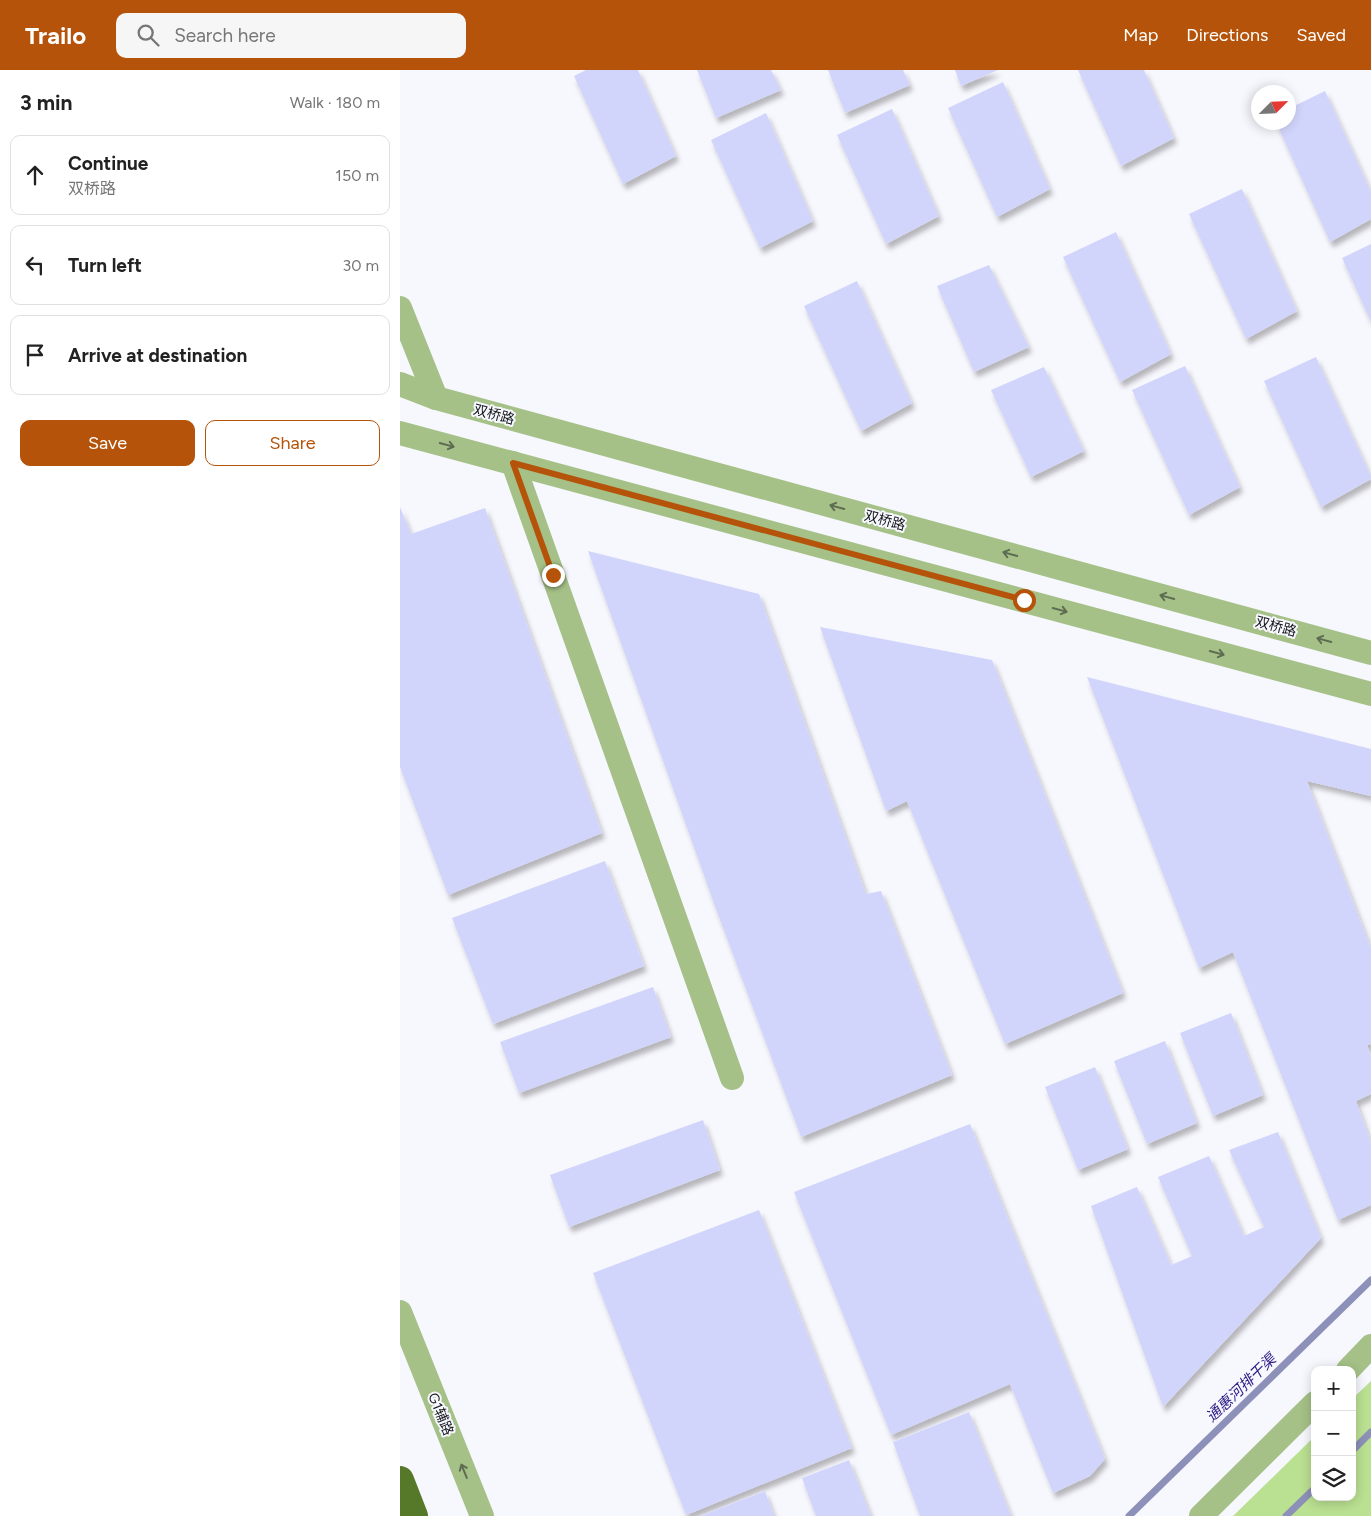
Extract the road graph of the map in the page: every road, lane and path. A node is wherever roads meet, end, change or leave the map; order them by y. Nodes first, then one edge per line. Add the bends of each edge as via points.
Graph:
1 (400, 308) edge
2 (400, 384) edge
3 (436, 398) junction
4 (400, 433) edge
5 (513, 463) junction
6 (1371, 652) edge
7 (1368, 687) edge
8 (732, 1078) dead end
9 (400, 1312) edge
10 (1371, 1346) edge
11 (1352, 1366) edge
12 (1311, 1407) edge
13 (400, 1480) edge
14 (414, 1516) edge
15 (482, 1516) edge
16 (1201, 1516) edge

1 - 3 street
2 - 3 street, 双桥路
6 -> 3 street, 双桥路
4 -> 5 street
5 -> 7 street
5 - 8 street
15 -> 9 street, G1辅路
10 - 11 street
12 - 16 street
13 - 14 highway

